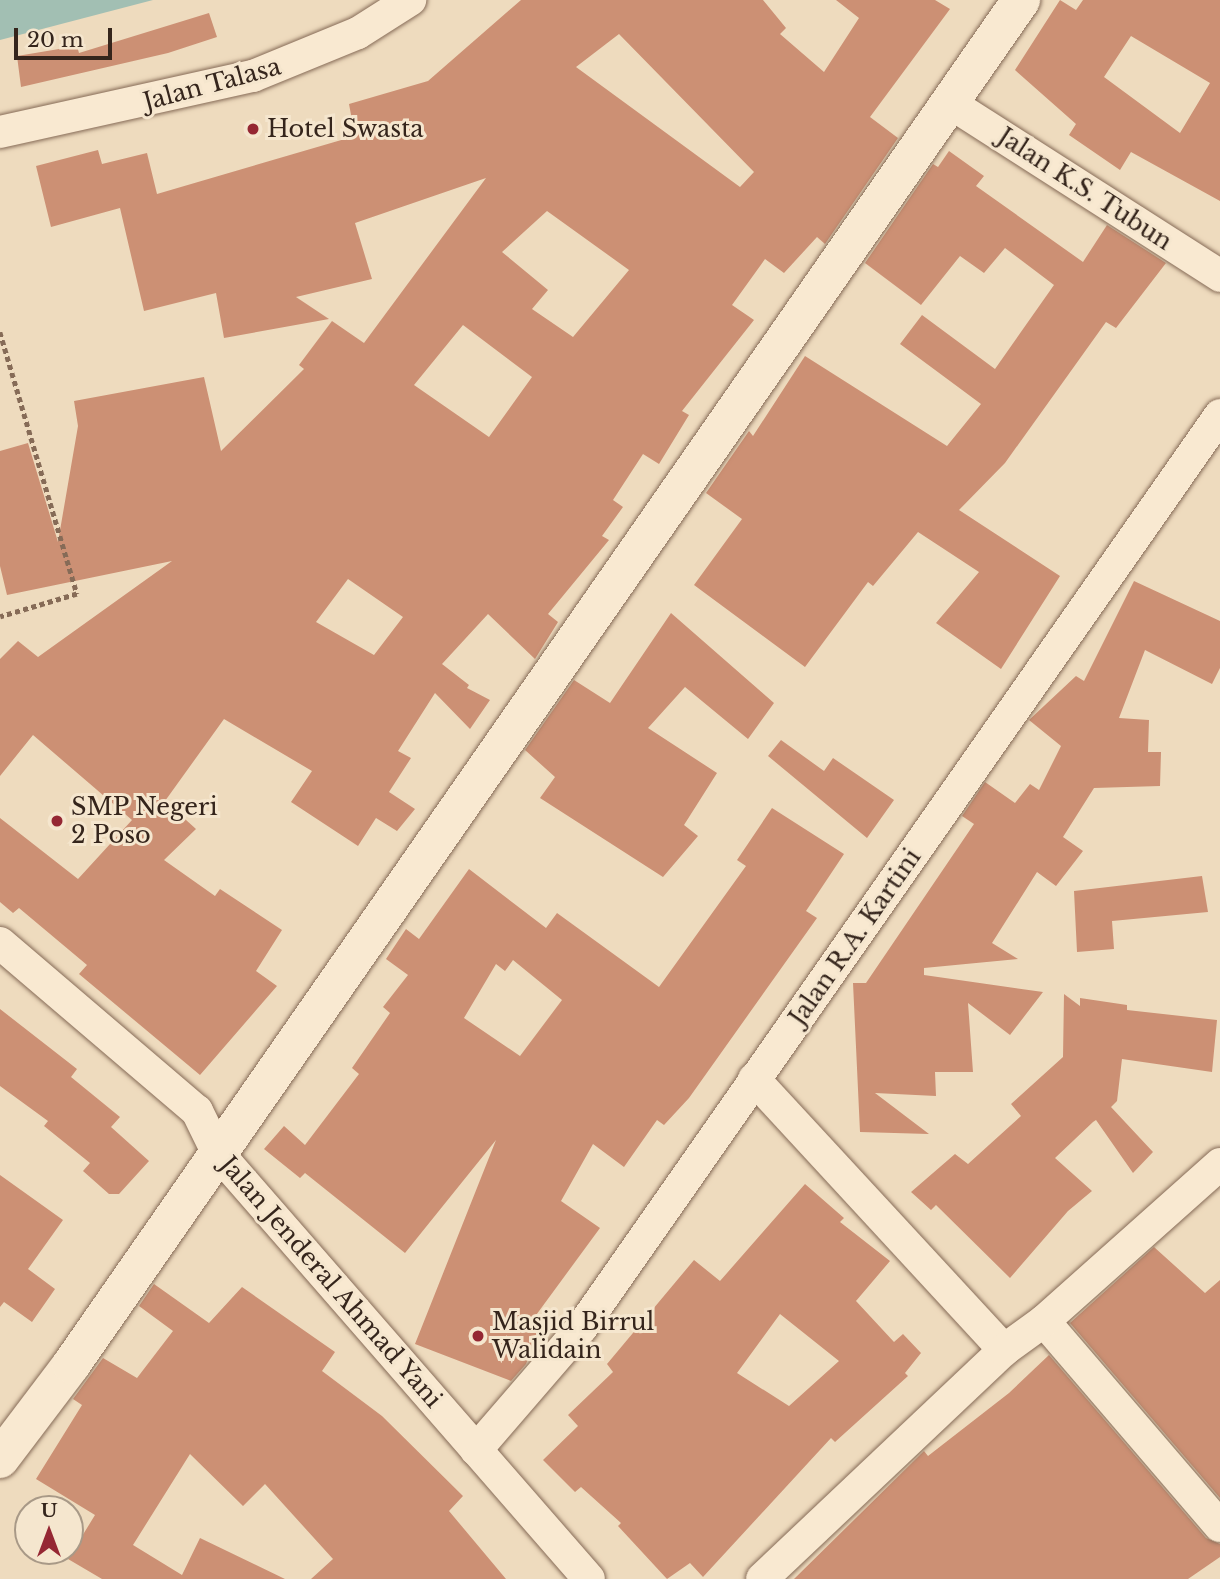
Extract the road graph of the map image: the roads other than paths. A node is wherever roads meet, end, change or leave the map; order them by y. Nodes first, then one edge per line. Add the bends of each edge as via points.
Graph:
1 (410, 0) edge
2 (1021, 0) edge
3 (950, 103) junction
4 (0, 132) edge
5 (1220, 276) edge
6 (1220, 415) edge
7 (0, 943) edge
8 (754, 1080) junction
9 (217, 1152) junction
10 (1220, 1164) edge
11 (1044, 1321) junction
12 (1004, 1350) junction
13 (476, 1450) junction
14 (0, 1459) edge
15 (1220, 1526) edge
16 (589, 1579) edge
17 (762, 1579) edge

1 - 4 street, Jalan Talasa via 358,33 253,76
2 - 3 main road
3 - 5 street, Jalan K.S. Tubun
3 - 9 main road
6 - 8 street, Jalan R.A. Kartini
7 - 9 street, Jalan Jenderal Ahmad Yani via 197,1111
8 - 12 street
8 - 13 street, Jalan R.A. Kartini via 582,1327
9 - 13 street, Jalan Jenderal Ahmad Yani
9 - 14 main road via 71,1365
10 - 11 street
11 - 12 street
11 - 15 street
12 - 17 street
13 - 16 street, Jalan Jenderal Ahmad Yani

